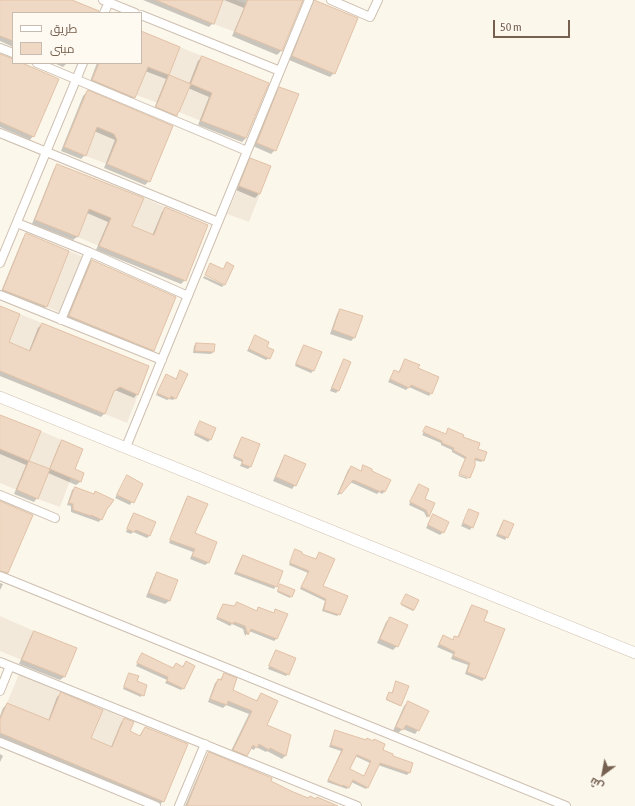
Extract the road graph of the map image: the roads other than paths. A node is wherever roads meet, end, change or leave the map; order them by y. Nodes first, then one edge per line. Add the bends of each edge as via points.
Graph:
1 (309, 0) edge
2 (331, 0) edge
3 (378, 0) edge
4 (107, 1) edge
5 (104, 12) edge
6 (133, 12) edge
7 (142, 15) edge
8 (0, 48) edge
9 (12, 53) edge
10 (39, 64) edge
11 (83, 64) edge
12 (280, 71) junction
13 (76, 80) junction
14 (0, 133) edge
15 (247, 151) junction
16 (46, 152) junction
17 (218, 222) junction
18 (17, 223) junction
19 (89, 252) junction
20 (0, 263) edge
21 (0, 295) edge
22 (188, 296) junction
23 (61, 320) junction
24 (162, 360) junction
25 (0, 397) edge
26 (126, 447) junction
27 (0, 495) edge
28 (55, 518) dead end
29 (0, 576) edge
30 (635, 653) edge
31 (0, 662) edge
32 (10, 666) junction
33 (0, 691) edge
34 (0, 742) edge
35 (204, 744) junction
36 (156, 806) edge
37 (179, 806) edge
38 (357, 806) edge
39 (566, 806) edge

1 - 12 street
2 - 3 street via 370,17
4 - 5 street
4 - 6 street
7 - 12 street
8 - 9 street
10 - 13 street
11 - 13 street
12 - 15 street
13 - 15 street
13 - 16 street
14 - 16 street
15 - 17 street
16 - 17 street
16 - 18 street
17 - 22 street
18 - 19 street
18 - 20 street
19 - 22 street
19 - 23 street
21 - 23 street
22 - 24 street
23 - 24 street
24 - 26 street
25 - 26 street
26 - 30 street
27 - 28 street
29 - 39 street
31 - 32 street
32 - 33 street
32 - 35 street
34 - 36 street
35 - 37 street
35 - 38 street

